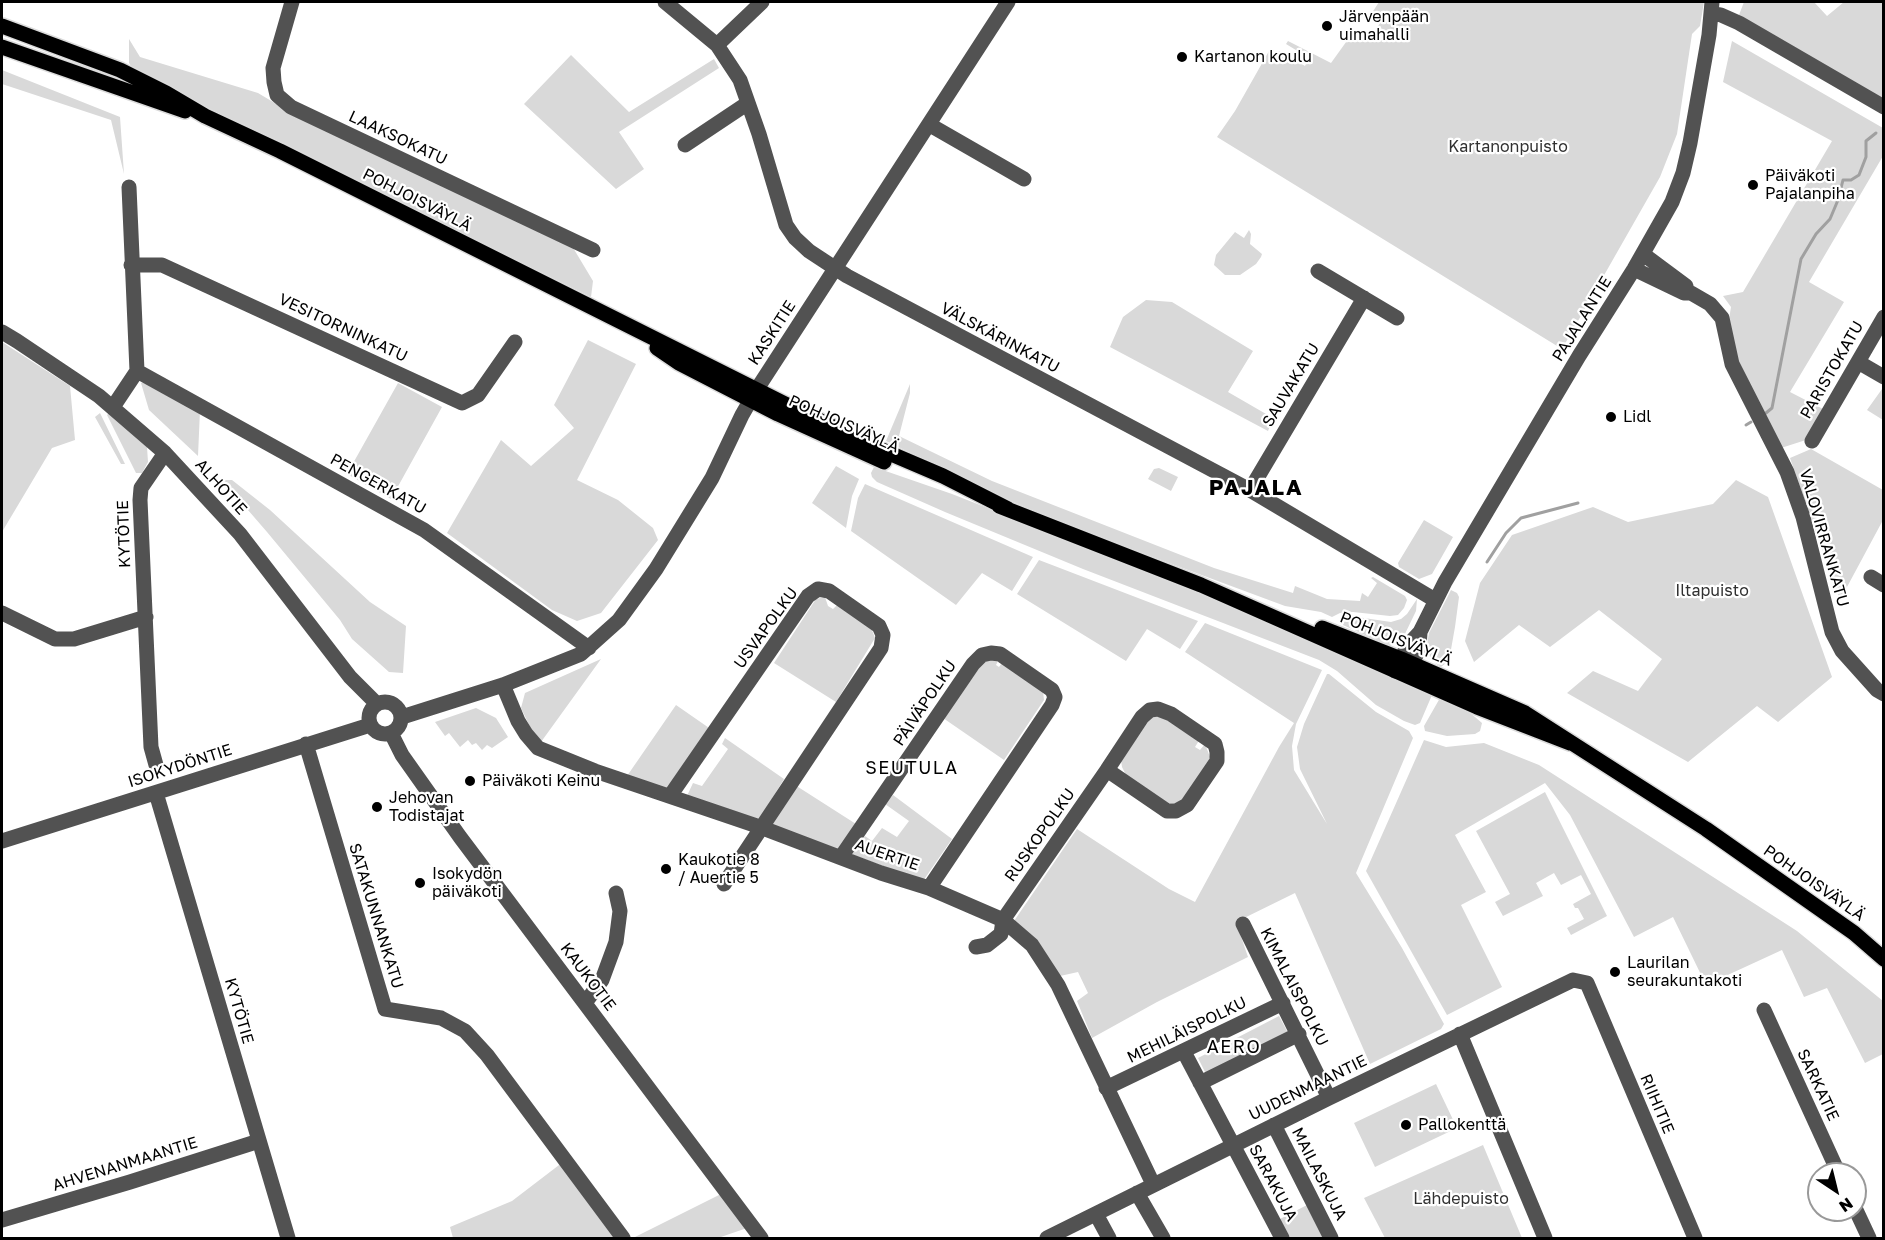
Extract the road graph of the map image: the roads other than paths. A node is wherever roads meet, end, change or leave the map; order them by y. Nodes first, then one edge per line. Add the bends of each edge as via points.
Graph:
1 (292, 2) edge
2 (665, 2) edge
3 (762, 2) edge
4 (1008, 2) edge
5 (1711, 7) edge
6 (2, 26) edge
7 (717, 45) junction
8 (2, 47) edge
9 (748, 103) junction
10 (1884, 107) edge
11 (205, 117) junction
12 (930, 124) junction
13 (685, 145) dead end
14 (1024, 179) dead end
15 (129, 188) dead end
16 (593, 250) dead end
17 (1643, 254) junction
18 (131, 265) junction
19 (835, 269) junction
20 (1634, 269) junction
21 (1318, 271) dead end
22 (1691, 293) junction
23 (1364, 298) junction
24 (1884, 317) edge
25 (1397, 318) dead end
26 (2, 332) edge
27 (515, 342) dead end
28 (1858, 362) junction
29 (137, 371) junction
30 (1884, 377) edge
31 (754, 394) junction
32 (113, 408) junction
33 (1812, 441) dead end
34 (165, 453) junction
35 (1250, 490) junction
36 (1435, 600) junction
37 (2, 613) edge
38 (146, 617) junction
39 (589, 648) junction
40 (1404, 667) junction
41 (503, 685) junction
42 (1884, 694) edge
43 (377, 704) junction
44 (402, 717) junction
45 (370, 725) junction
46 (391, 733) junction
47 (306, 744) junction
48 (156, 765) dead end
49 (1107, 770) junction
50 (156, 793) junction
51 (670, 796) junction
52 (760, 826) junction
53 (2, 841) edge
54 (841, 858) junction
55 (724, 884) dead end
56 (929, 888) junction
57 (616, 893) dead end
58 (1003, 920) junction
59 (1243, 924) dead end
60 (976, 947) dead end
61 (1884, 958) edge
62 (1587, 983) joint
63 (585, 1003) junction
64 (1283, 1004) junction
65 (1764, 1010) dead end
66 (1299, 1034) junction
67 (1460, 1034) junction
68 (1184, 1052) junction
69 (1200, 1083) junction
70 (1106, 1088) junction
71 (1329, 1098) junction
72 (1274, 1125) junction
73 (259, 1141) junction
74 (1233, 1145) junction
75 (1834, 1162) edge
76 (1153, 1184) junction
77 (1137, 1192) junction
78 (1096, 1214) junction
79 (2, 1220) edge
80 (1861, 1222) edge
81 (623, 1238) edge
82 (288, 1239) edge
83 (761, 1239) edge
84 (1047, 1239) edge
85 (1109, 1239) edge
86 (1163, 1239) edge
87 (1282, 1239) edge
88 (1331, 1239) edge
89 (1545, 1239) edge
90 (1695, 1239) edge
91 (1869, 1239) edge

1 - 16 street, LAAKSOKATU via 273,68 277,95 291,107
2 - 7 street, VÄLSKÄRINKATU
3 - 7 street
4 - 12 street, KASKITIE
5 - 10 street
5 - 17 street, PAJALANTIE via 1683,173 1665,218
6 - 11 main road, POHJOISVÄYLÄ via 120,70
7 - 9 street, VÄLSKÄRINKATU via 740,80
8 - 11 main road, POHJOISVÄYLÄ
9 - 13 street
9 - 19 street, VÄLSKÄRINKATU via 790,232
11 - 31 main road, POHJOISVÄYLÄ via 612,318
12 - 14 street
12 - 19 street, KASKITIE
15 - 18 street
17 - 20 street, PAJALANTIE
17 - 22 street, VALOVIRRANKATU
18 - 27 street, VESITORNINKATU via 162,266 462,403 478,395
18 - 29 street
19 - 31 street, KASKITIE
19 - 35 street, VÄLSKÄRINKATU
20 - 22 street, VALOVIRRANKATU
20 - 36 street, PAJALANTIE
21 - 23 street
22 - 42 street, VALOVIRRANKATU via 1710,304 1722,318 1732,364 1787,472 1833,632 1842,651
23 - 25 street
23 - 35 street, SAUVAKATU
24 - 28 street, PARISTOKATU
26 - 32 street, ALHOTIE
28 - 30 street
28 - 33 street, PARISTOKATU
29 - 32 street
29 - 39 street, PENGERKATU via 424,530
31 - 39 street, KASKITIE via 712,478 656,569 619,620
31 - 40 main road, POHJOISVÄYLÄ via 943,476 1008,509 1201,585 1254,601
32 - 34 street, ALHOTIE
34 - 38 street, KYTÖTIE via 141,488
34 - 43 street, ALHOTIE via 240,534 350,677
35 - 36 street, VÄLSKÄRINKATU
36 - 40 street, PAJALANTIE via 1420,632 1408,645
37 - 38 street via 55,639 82,637
38 - 48 street, KYTÖTIE via 151,747
39 - 41 street, KASKITIE
40 - 61 main road, POHJOISVÄYLÄ via 1525,713 1706,829
41 - 44 street
41 - 51 street, AUERTIE via 518,721 538,748
43 - 44 street via 392,703
43 - 45 street via 370,713
44 - 46 street via 399,728
45 - 46 street via 380,734
45 - 47 street, ISOKYDÖNTIE
46 - 63 street, KAUKOTIE via 460,837
47 - 50 street, ISOKYDÖNTIE
47 - 81 street, SATAKUNNANKATU via 385,1009 441,1018 465,1031
49 - 49 street, RUSKOPOLKU via 1150,710 1171,714 1215,744 1218,752 1217,761 1187,805 1176,811 1167,811
49 - 58 street, RUSKOPOLKU
50 - 53 street, ISOKYDÖNTIE
50 - 73 street, KYTÖTIE
51 - 52 street, AUERTIE
51 - 52 street, USVAPOLKU via 808,596 818,589 828,591 879,626 883,635 880,648
52 - 54 street, AUERTIE
52 - 55 street
54 - 56 street, AUERTIE
54 - 56 street, PÄIVÄPOLKU via 973,664 982,656 1000,654 1052,690 1055,697
56 - 58 street, AUERTIE
57 - 63 street via 620,911 616,942 602,980
58 - 60 street, RUSKOPOLKU via 1001,934 987,945
58 - 70 street, AUERTIE via 1032,945 1058,985
59 - 64 street, KIMALAISPOLKU
62 - 67 street, UUDENMAANTIE via 1574,980
62 - 90 street, RIIHITIE
63 - 83 street, KAUKOTIE
64 - 66 street, KIMALAISPOLKU
64 - 68 street, MEHILÄISPOLKU
65 - 75 street, SARKATIE
66 - 69 street
66 - 71 street, KIMALAISPOLKU
67 - 71 street, UUDENMAANTIE
67 - 89 street
68 - 69 street, SARAKUJA
68 - 70 street, MEHILÄISPOLKU
69 - 74 street, SARAKUJA
70 - 76 street, AUERTIE
71 - 72 street, UUDENMAANTIE
72 - 74 street, UUDENMAANTIE
72 - 88 street, MAILASKUJA
73 - 79 street, AHVENANMAANTIE
73 - 82 street, KYTÖTIE
74 - 76 street, UUDENMAANTIE
74 - 87 street, SARAKUJA
76 - 77 street, UUDENMAANTIE
77 - 78 street, UUDENMAANTIE
77 - 86 street
78 - 84 street, UUDENMAANTIE
78 - 85 street
80 - 91 street

